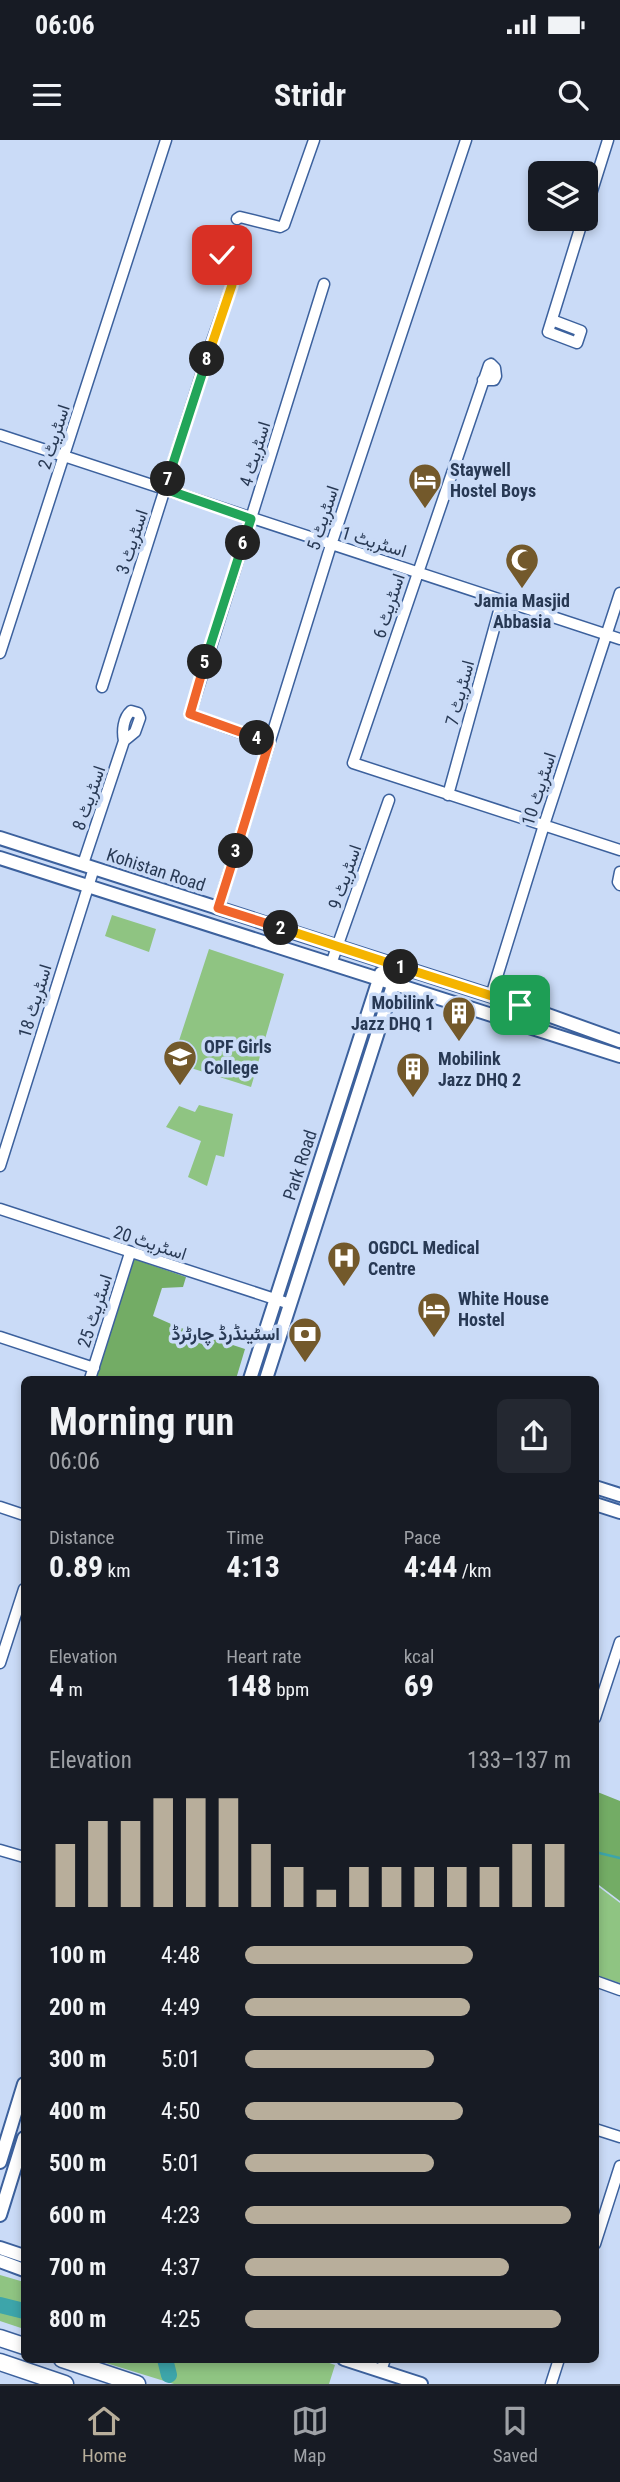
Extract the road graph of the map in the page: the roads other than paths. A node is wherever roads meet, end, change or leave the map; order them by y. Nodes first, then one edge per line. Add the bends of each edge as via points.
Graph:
1 (166, 140) edge
2 (314, 140) edge
3 (466, 140) edge
4 (608, 140) edge
5 (598, 172) edge
6 (237, 219) dead end
7 (579, 231) edge
8 (221, 249) dead end
9 (324, 284) dead end
10 (552, 320) dead end
11 (483, 380) dead end
12 (0, 435) edge
13 (64, 455) junction
14 (165, 489) junction
15 (251, 519) junction
16 (331, 545) junction
17 (417, 572) junction
18 (620, 593) edge
19 (502, 600) junction
20 (606, 635) junction
21 (620, 639) edge
22 (0, 653) edge
23 (102, 687) dead end
24 (124, 741) dead end
25 (269, 743) junction
26 (448, 795) junction
27 (388, 800) dead end
28 (544, 825) junction
29 (0, 838) edge
30 (620, 850) edge
31 (0, 858) edge
32 (88, 866) junction
33 (620, 872) edge
34 (620, 885) edge
35 (88, 886) junction
36 (218, 908) junction
37 (338, 947) junction
38 (384, 961) junction
39 (331, 964) junction
40 (399, 966) junction
41 (379, 979) junction
42 (393, 984) junction
43 (491, 996) junction
44 (520, 1005) junction
45 (485, 1014) junction
46 (515, 1023) junction
47 (620, 1041) edge
48 (620, 1056) edge
49 (0, 1167) edge
50 (1, 1212) edge
51 (130, 1254) junction
52 (275, 1299) junction
53 (290, 1304) junction
54 (0, 1336) edge
55 (94, 1368) junction
56 (91, 1376) edge
57 (257, 1376) edge
58 (258, 1376) edge
59 (599, 1488) edge
60 (620, 1495) edge
61 (599, 1505) edge
62 (0, 1507) edge
63 (620, 1512) edge
64 (21, 1514) edge
65 (21, 1598) edge
66 (620, 1642) edge
67 (0, 1664) edge
68 (599, 1706) edge
69 (0, 1850) edge
70 (21, 1856) edge
71 (599, 1982) edge
72 (620, 1990) edge
73 (21, 2094) edge
74 (599, 2130) edge
75 (620, 2137) edge
76 (21, 2148) edge
77 (0, 2162) edge
78 (620, 2166) edge
79 (0, 2215) edge
80 (599, 2232) edge
81 (0, 2248) edge
82 (21, 2255) edge
83 (0, 2261) edge
84 (21, 2269) edge
85 (0, 2338) edge
86 (21, 2346) edge
87 (0, 2362) edge
88 (74, 2363) edge
89 (558, 2363) edge
90 (383, 2365) edge
91 (65, 2384) edge
92 (137, 2384) edge
93 (421, 2384) edge
94 (551, 2384) edge

1 - 13 street, اسٹریٹ 2
2 - 6 street via 284,225
3 - 16 street, اسٹریٹ 5
4 - 5 street
7 - 10 street
8 - 14 street, اسٹریٹ 3 via 233,277 229,298
9 - 15 street, اسٹریٹ 4
11 - 17 street, اسٹریٹ 6
12 - 13 street, اسٹریٹ 1
13 - 14 street, اسٹریٹ 1
13 - 22 street, اسٹریٹ 2
14 - 15 street, اسٹریٹ 1
14 - 23 street, اسٹریٹ 3
15 - 16 street, اسٹریٹ 1
15 - 25 street, اسٹریٹ 4 via 190,714
16 - 17 street, اسٹریٹ 1
16 - 25 street, اسٹریٹ 5
17 - 19 street, اسٹریٹ 1
17 - 26 street, اسٹریٹ 6 via 353,763
18 - 20 street, اسٹریٹ 10
19 - 20 street, اسٹریٹ 1
19 - 26 street, اسٹریٹ 7
20 - 21 street, اسٹریٹ 1
20 - 28 street, اسٹریٹ 10
24 - 32 street, اسٹریٹ 8
25 - 36 street, اسٹریٹ 5
26 - 28 street
27 - 37 street, اسٹریٹ 9
28 - 30 street
28 - 43 street, اسٹریٹ 10
29 - 32 street, Kohistan Road
31 - 35 street, Kohistan Road
32 - 35 street, اسٹریٹ 8
32 - 36 street, Kohistan Road
33 - 34 street
35 - 39 street, Kohistan Road
35 - 49 street, اسٹریٹ 18
36 - 37 street, Kohistan Road
37 - 38 street, Kohistan Road
37 - 39 street, اسٹریٹ 9
38 - 40 street, Kohistan Road
38 - 41 street, Park Road
39 - 41 street, Kohistan Road
40 - 42 street, Park Road
40 - 43 street, Kohistan Road
41 - 42 street, Kohistan Road
41 - 52 street, Park Road
42 - 45 street, Kohistan Road
42 - 53 street, Park Road
43 - 44 street, Kohistan Road
43 - 45 street
44 - 46 street
44 - 47 street, Kohistan Road
45 - 46 street, Kohistan Road
46 - 48 street, Kohistan Road
50 - 51 street, اسٹریٹ 20
51 - 52 street, اسٹریٹ 20
51 - 55 street, اسٹریٹ 25
52 - 53 street, اسٹریٹ 20
52 - 57 street, Park Road
53 - 58 street, Park Road
54 - 55 street
55 - 56 street, اسٹریٹ 25
59 - 60 street
61 - 63 street
62 - 64 street
65 - 67 street
66 - 68 street
69 - 70 street
71 - 72 street
73 - 77 street
74 - 75 street
76 - 79 street
78 - 80 street
81 - 82 street
83 - 84 street
85 - 86 main road
87 - 91 main road
88 - 92 main road
89 - 94 street
90 - 93 street

